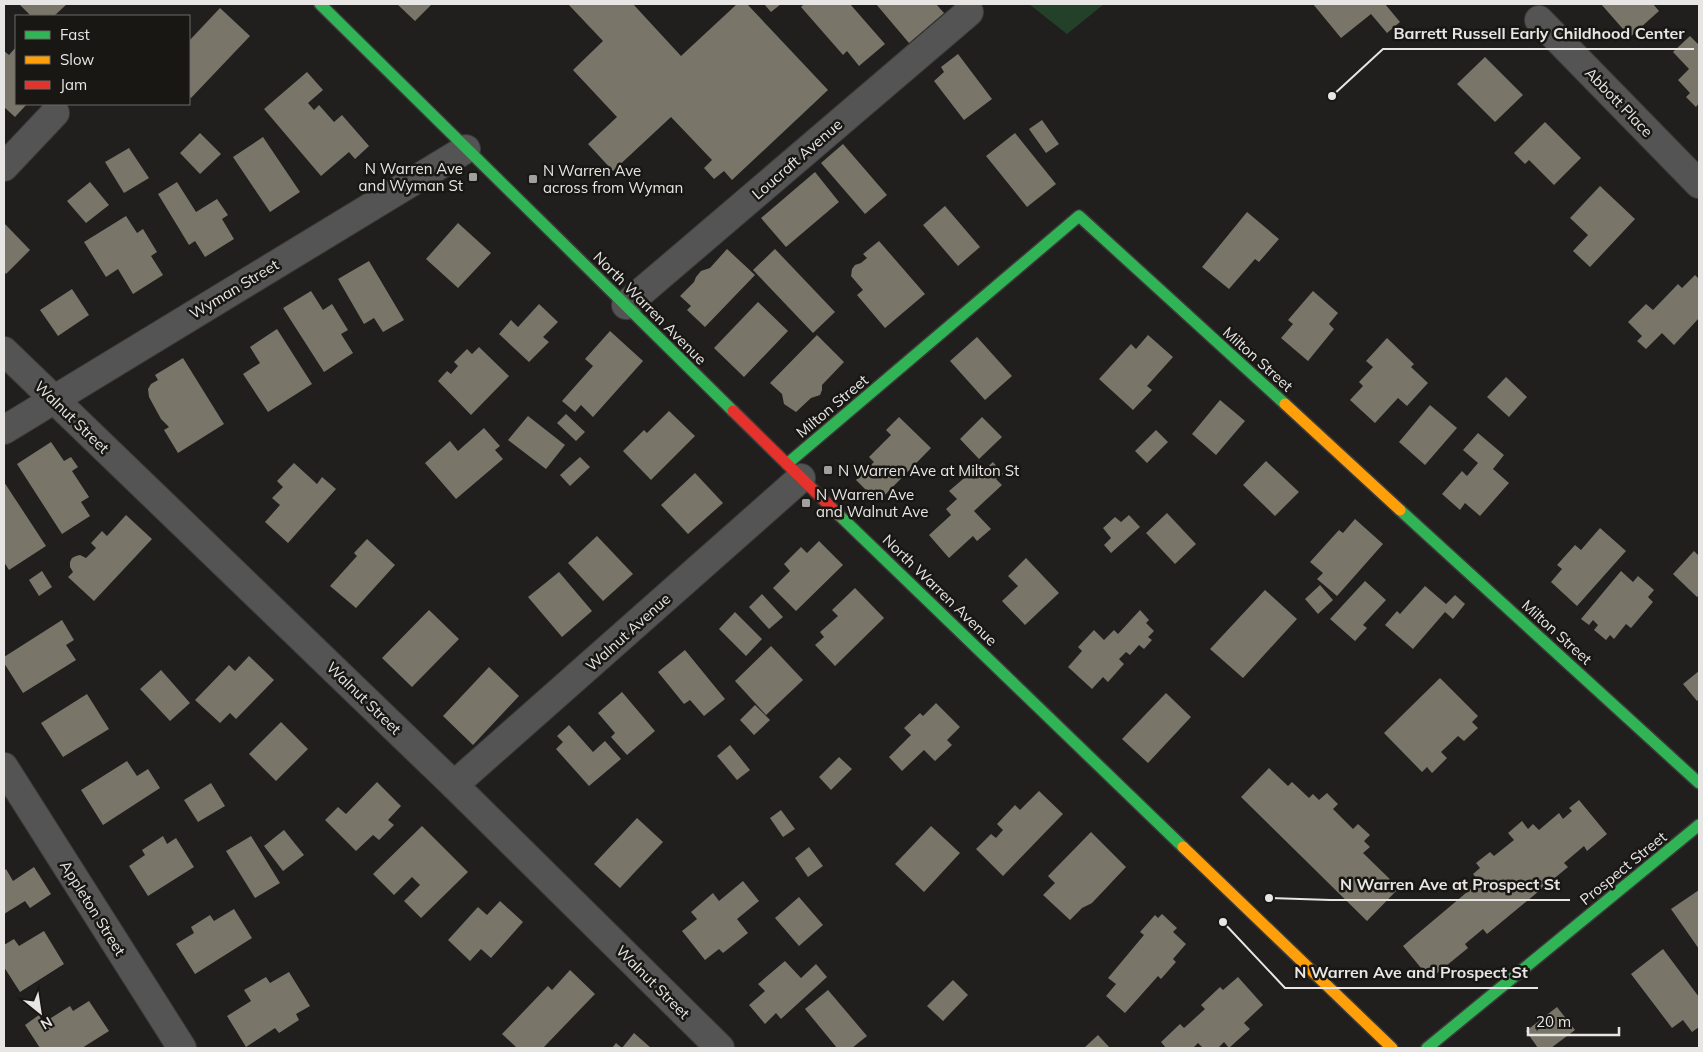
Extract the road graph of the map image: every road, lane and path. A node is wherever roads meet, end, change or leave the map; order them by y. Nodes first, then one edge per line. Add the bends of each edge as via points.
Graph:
1 (320, 4) edge
2 (969, 12) dead end
3 (1539, 20) dead end
4 (55, 113) dead end
5 (466, 149) junction
6 (4, 167) edge
7 (1699, 184) edge
8 (626, 305) junction
9 (4, 351) edge
10 (54, 398) junction
11 (4, 430) edge
12 (794, 471) junction
13 (4, 767) edge
14 (1699, 782) edge
15 (454, 785) junction
16 (1699, 825) edge
17 (182, 1048) edge
18 (720, 1048) edge
19 (1392, 1048) edge
20 (1427, 1048) edge

1 - 5 street, North Warren Avenue
2 - 8 street, Loucraft Avenue
3 - 7 street, Abbott Place
4 - 6 street
5 - 8 street, North Warren Avenue
5 - 10 street, Wyman Street
8 - 12 street, North Warren Avenue
9 - 10 street, Walnut Street
10 - 11 street, Wyman Street
10 - 15 street, Walnut Street
12 - 14 street, Milton Street via 1079,216
12 - 15 street, Walnut Avenue
12 - 19 street, North Warren Avenue
13 - 17 street, Appleton Street
15 - 18 street, Walnut Street
16 - 20 street, Prospect Street

